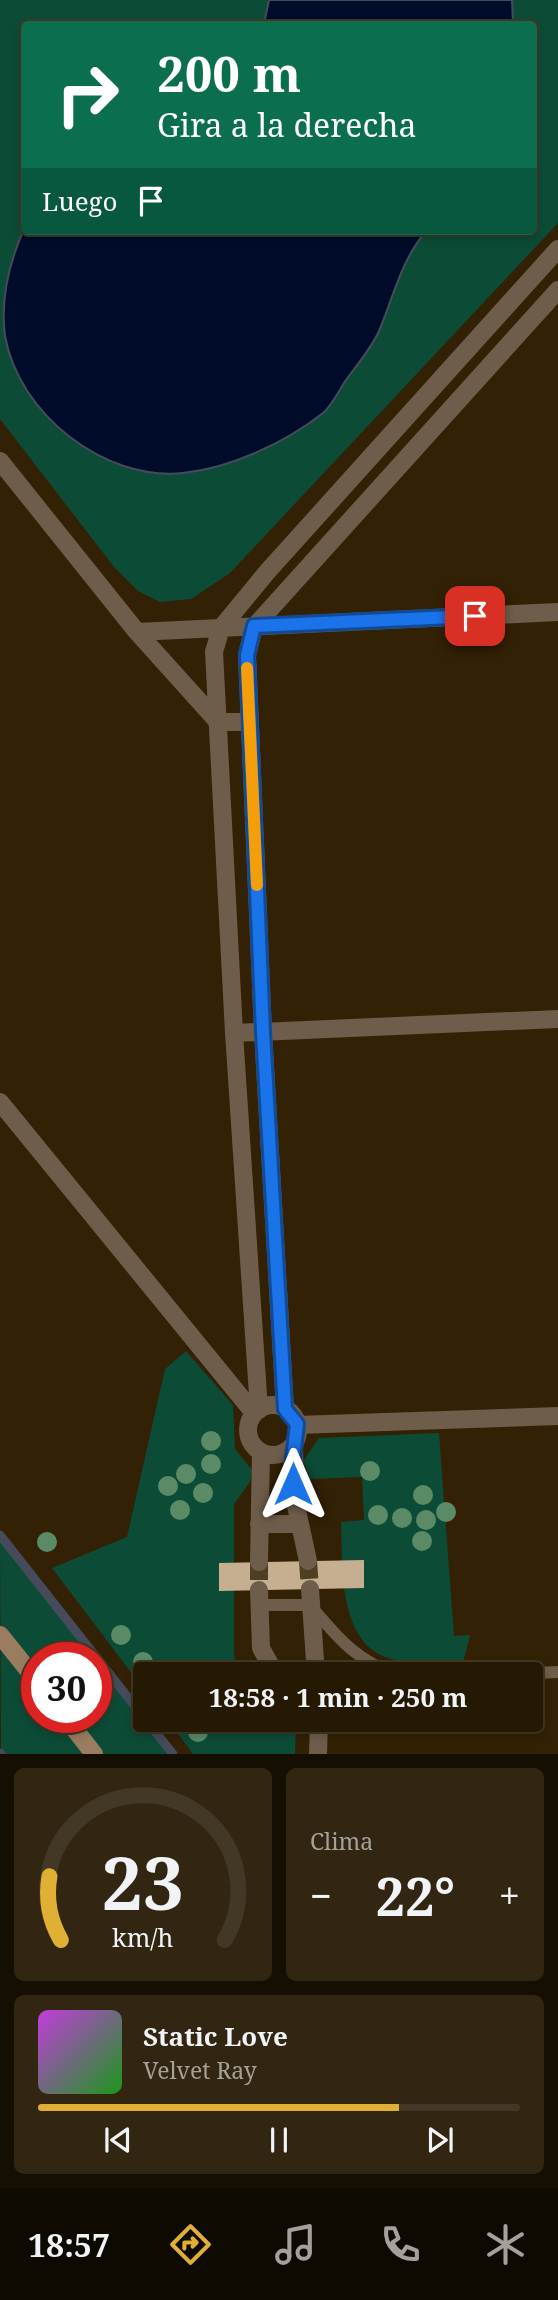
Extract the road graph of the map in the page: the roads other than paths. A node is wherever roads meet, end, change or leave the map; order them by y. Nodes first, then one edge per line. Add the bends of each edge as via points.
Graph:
1 (558, 249) edge
2 (558, 290) edge
3 (0, 461) edge
4 (558, 612) edge
5 (254, 626) junction
6 (221, 628) junction
7 (137, 632) junction
8 (250, 722) junction
9 (218, 723) junction
10 (558, 1019) edge
11 (263, 1032) junction
12 (233, 1033) junction
13 (0, 1102) edge
14 (285, 1409) junction
15 (257, 1411) junction
16 (558, 1416) edge
17 (297, 1424) junction
18 (294, 1444) junction
19 (261, 1452) junction
20 (259, 1524) junction
21 (300, 1524) junction
22 (308, 1561) tunnel mouth
23 (258, 1562) tunnel mouth
24 (310, 1597) junction
25 (260, 1598) joint
26 (0, 1635) edge
27 (21, 1661) edge
28 (269, 1662) edge
29 (315, 1662) edge
30 (366, 1662) edge
31 (317, 1732) edge
32 (319, 1732) edge
33 (78, 1733) edge
34 (94, 1754) edge
35 (311, 1754) edge
36 (318, 1754) edge

1 - 6 street
2 - 5 street
3 - 7 street
4 - 5 street
5 - 6 street
5 - 8 street via 247,655
6 - 7 street
6 - 9 street via 214,652
7 - 9 street
8 - 9 street
8 - 11 street
9 - 12 street
10 - 11 street
11 - 12 street
11 - 14 street
12 - 15 street
13 - 15 street
14 - 15 street via 272,1405
14 - 17 street
15 - 19 street via 248,1434
16 - 17 street
17 - 18 street
18 - 19 street via 282,1454
18 - 21 street via 292,1467
19 - 20 street
20 - 21 street
20 - 23 street
21 - 22 street
24 - 25 lane
24 - 29 street
24 - 30 lane via 354,1655
25 - 28 street via 261,1647
26 - 27 main road
31 - 35 street
32 - 36 street
33 - 34 main road

